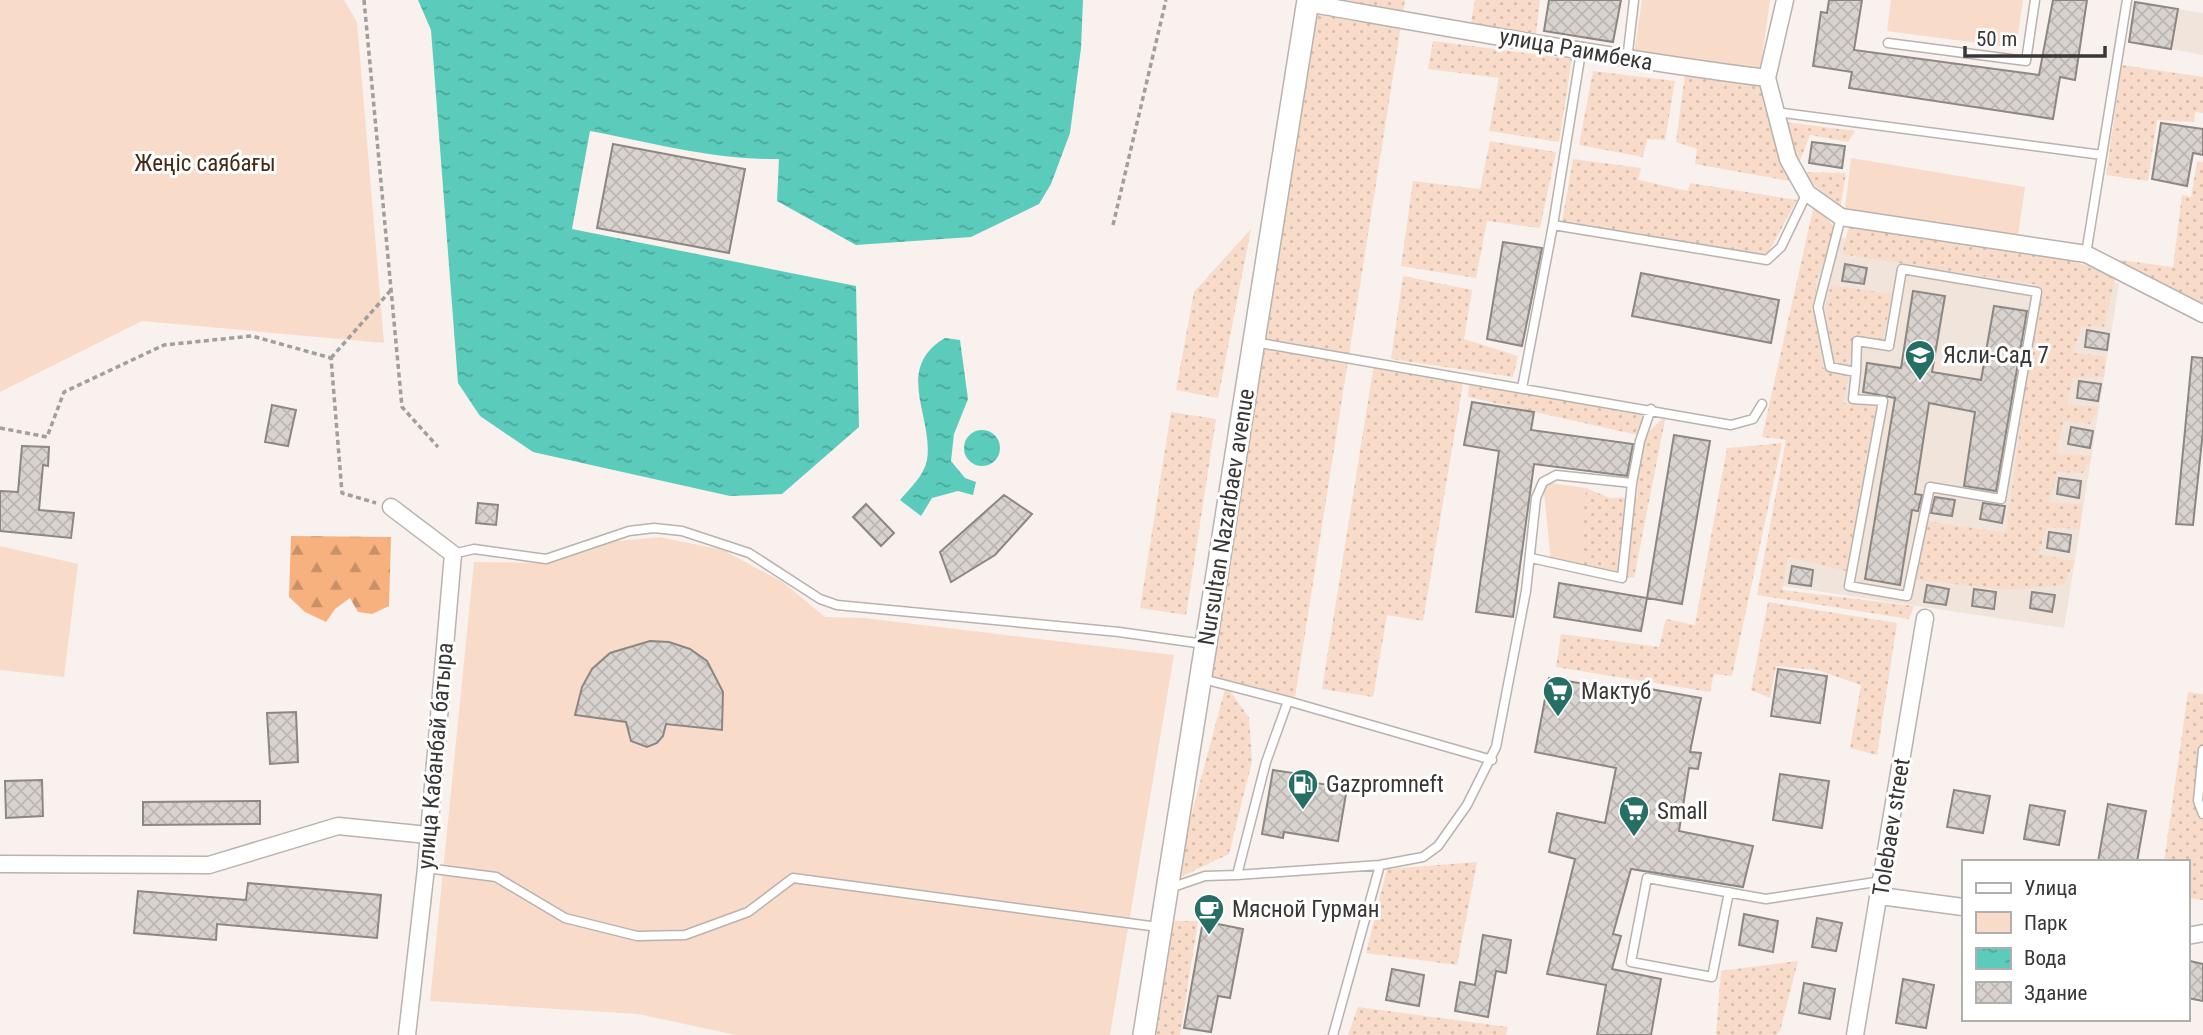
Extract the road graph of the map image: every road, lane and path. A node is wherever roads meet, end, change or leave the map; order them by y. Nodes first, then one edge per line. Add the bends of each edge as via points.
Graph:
1 (365, 0) edge
2 (1166, 0) edge
3 (1634, 0) edge
4 (1784, 0) edge
5 (2035, 0) edge
6 (2127, 0) edge
7 (1308, 2) edge
8 (1888, 43) dead end
9 (1581, 52) junction
10 (1627, 60) junction
11 (1767, 78) junction
12 (1776, 111) junction
13 (2102, 155) junction
14 (1807, 193) junction
15 (1841, 217) junction
16 (1113, 225) dead end
17 (1553, 225) junction
18 (2086, 254) junction
19 (391, 290) junction
20 (2203, 314) edge
21 (1253, 342) junction
22 (331, 358) junction
23 (1856, 372) junction
24 (1522, 388) junction
25 (1762, 404) dead end
26 (1651, 409) junction
27 (0, 428) edge
28 (438, 447) dead end
29 (1632, 483) junction
30 (391, 507) joint
31 (453, 554) junction
32 (1531, 558) junction
33 (1925, 618) dead end
34 (1206, 644) junction
35 (1201, 678) junction
36 (1288, 701) junction
37 (2203, 750) edge
38 (1492, 760) junction
39 (2203, 814) edge
40 (428, 835) junction
41 (0, 864) edge
42 (1380, 865) junction
43 (426, 868) junction
44 (1237, 875) junction
45 (1881, 888) junction
46 (1167, 889) junction
47 (1729, 892) junction
48 (1962, 907) edge
49 (1161, 927) junction
50 (407, 1035) edge
51 (1144, 1035) edge
52 (1333, 1035) edge
53 (1855, 1035) edge

1 - 19 path
2 - 16 path
3 - 10 lane
4 - 11 street
5 - 8 lane via 2026,61
6 - 13 lane
7 - 9 street, улица Раимбека
7 - 21 main road, Nursultan Nazarbaev avenue
9 - 10 street, улица Раимбека
9 - 17 lane
10 - 11 street, улица Раимбека
11 - 12 street
12 - 13 lane
12 - 14 street via 1788,159
13 - 18 lane
14 - 15 street
14 - 17 lane via 1781,247 1767,260
15 - 18 street
15 - 23 lane via 1818,307 1830,367
17 - 24 lane
18 - 20 street
19 - 22 path
19 - 28 path via 402,407
21 - 24 lane
21 - 34 main road, Nursultan Nazarbaev avenue
22 - 27 path via 252,336 164,345 64,392 47,437
22 - 30 path via 342,493
23 - 23 lane via 1853,399 1883,401 1849,586 1907,596 1930,487 2001,499 2036,292 1902,269 1889,346 1857,341
24 - 26 lane
25 - 26 lane via 1753,419 1731,425
26 - 29 lane
29 - 32 lane via 1556,475 1543,482 1536,498
29 - 32 lane via 1622,578
30 - 31 street
31 - 34 lane via 474,549 545,559 629,531 682,531 750,553 820,599 837,605
31 - 40 street, улица Кабанбай батыра
32 - 38 lane
33 - 45 street, Tolebaev street
34 - 35 main road, Nursultan Nazarbaev avenue
35 - 36 lane
35 - 46 main road, Nursultan Nazarbaev avenue
36 - 38 lane
36 - 44 lane via 1266,762
37 - 39 lane via 2198,801
38 - 42 lane via 1438,846 1423,857
40 - 41 street via 338,826 209,865
40 - 43 street, улица Кабанбай батыра
42 - 44 lane
42 - 52 lane
43 - 49 lane via 496,877 565,918 637,936 685,935 748,912 793,878
43 - 50 street, улица Кабанбай батыра
44 - 46 lane via 1205,876
45 - 47 lane via 1766,899
45 - 48 street
45 - 53 street, Tolebaev street
46 - 49 main road, Nursultan Nazarbaev avenue
47 - 47 lane via 1647,878 1631,961 1712,977
49 - 51 main road, Nursultan Nazarbaev avenue

